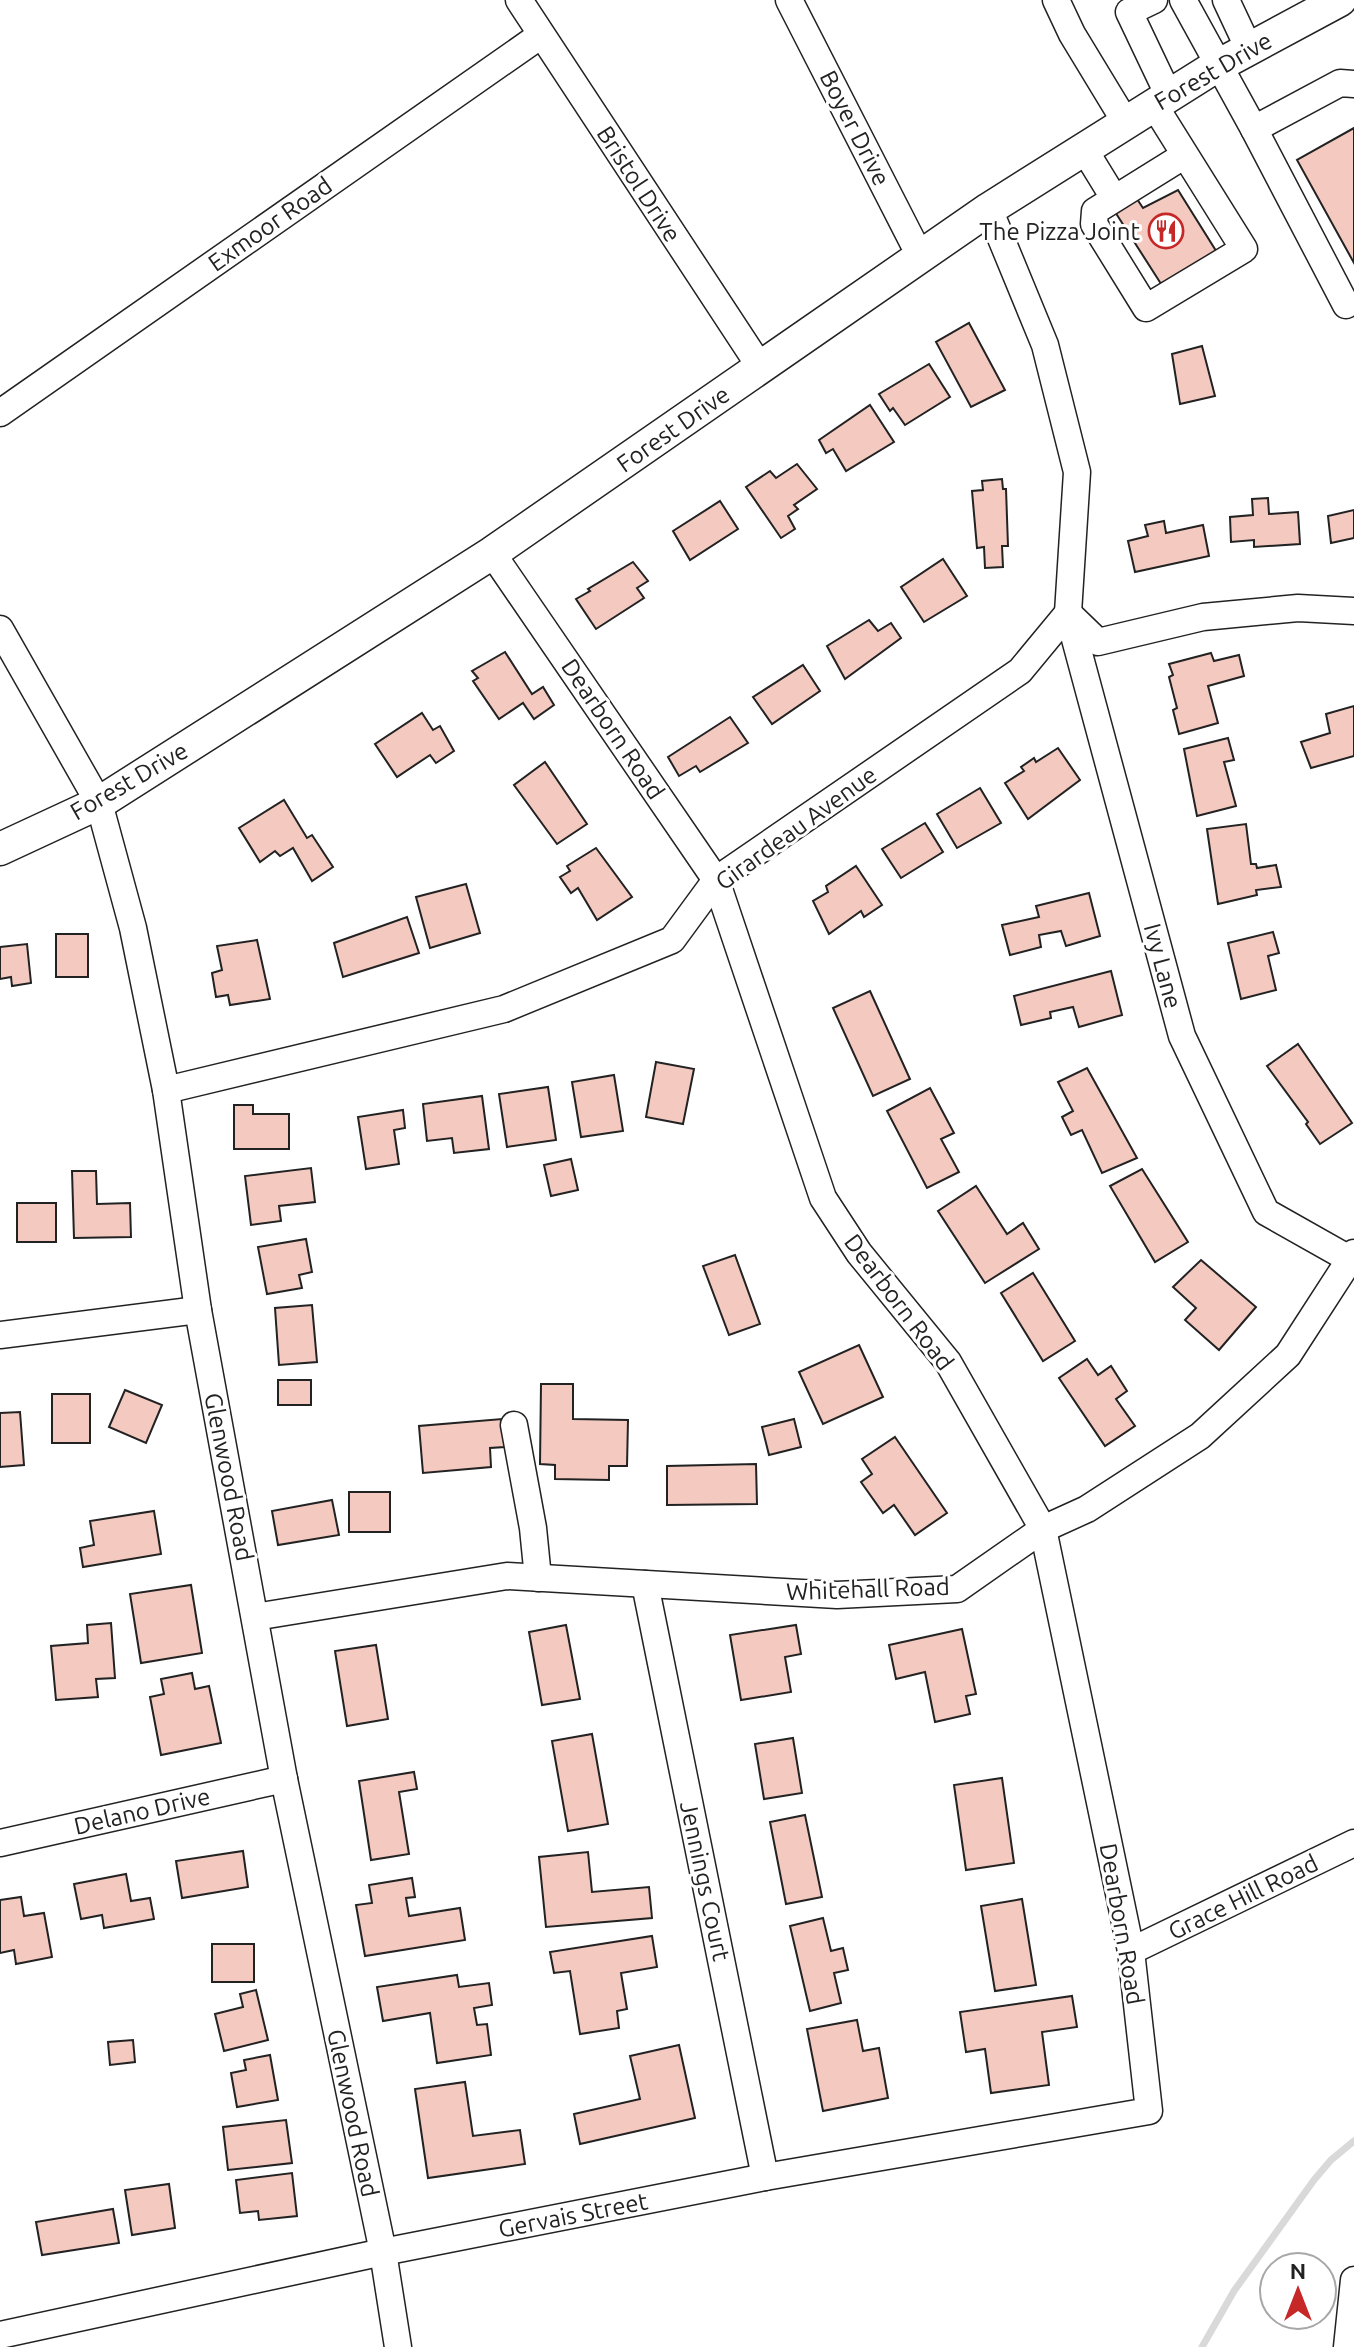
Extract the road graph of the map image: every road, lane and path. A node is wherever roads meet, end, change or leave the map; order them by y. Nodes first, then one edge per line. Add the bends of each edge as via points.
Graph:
1 (519, 0) edge
2 (789, 0) edge
3 (1056, 0) edge
4 (1154, 0) edge
5 (1183, 0) edge
6 (1226, 0) edge
7 (1340, 0) edge
8 (1126, 6) edge
9 (541, 35) junction
10 (1249, 49) junction
11 (1219, 65) junction
12 (1354, 84) edge
13 (1161, 100) junction
14 (1126, 123) junction
15 (1254, 129) junction
16 (1084, 149) junction
17 (1185, 155) junction
18 (1114, 198) junction
19 (989, 209) junction
20 (920, 256) junction
21 (1346, 305) dead end
22 (761, 368) junction
23 (0, 413) edge
24 (492, 553) junction
25 (1354, 611) edge
26 (1068, 613) junction
27 (0, 629) edge
28 (99, 803) junction
29 (0, 849) edge
30 (716, 880) junction
31 (166, 1090) junction
32 (1352, 1257) edge
33 (198, 1310) junction
34 (0, 1335) edge
35 (514, 1425) dead end
36 (1043, 1529) junction
37 (538, 1578) junction
38 (645, 1584) junction
39 (255, 1617) junction
40 (284, 1779) junction
41 (0, 1843) edge
42 (1354, 1843) edge
43 (1131, 1951) junction
44 (1149, 2111) joint
45 (765, 2177) junction
46 (383, 2252) junction
47 (1353, 2282) edge
48 (0, 2335) edge
49 (398, 2347) edge
50 (1347, 2347) edge

1 - 9 street, Bristol Drive
2 - 20 street, Boyer Drive
3 - 14 street
4 - 8 street
5 - 11 street
6 - 10 street
7 - 10 main road, Forest Drive
8 - 13 street
9 - 22 street, Bristol Drive
9 - 23 street, Exmoor Road
10 - 11 main road, Forest Drive
11 - 13 main road, Forest Drive
11 - 15 street
12 - 15 street via 1340,83
13 - 14 main road, Forest Drive
13 - 17 street
14 - 16 main road, Forest Drive
15 - 21 street
16 - 18 street
16 - 19 main road, Forest Drive
17 - 18 street
17 - 18 street via 1244,249 1146,308 1094,224 1095,211
19 - 20 main road, Forest Drive
19 - 26 street, Ivy Lane via 1045,345 1077,472
20 - 22 main road, Forest Drive
22 - 24 main road, Forest Drive
24 - 28 main road, Forest Drive
24 - 30 street, Dearborn Road
25 - 26 street via 1298,608 1203,617 1098,642
26 - 30 street, Girardeau Avenue via 1020,671
26 - 32 street, Ivy Lane via 1182,1036 1266,1212
27 - 28 street, Glenwood Road
28 - 29 main road, Forest Drive
28 - 31 street, Glenwood Road via 133,928
30 - 31 street, Girardeau Avenue via 672,940 504,1009
30 - 36 street, Dearborn Road via 823,1198 859,1253 948,1362
31 - 33 street, Glenwood Road
32 - 36 street, Whitehall Road via 1288,1355 1200,1436 1087,1509
33 - 34 street
33 - 39 street, Glenwood Road
35 - 37 street
36 - 38 street, Whitehall Road via 957,1589 837,1595
36 - 43 street, Dearborn Road
37 - 38 street, Whitehall Road
37 - 39 street, Whitehall Road via 507,1576
38 - 45 street, Jennings Court
39 - 40 street, Glenwood Road
40 - 41 street, Delano Drive
40 - 46 street, Glenwood Road
42 - 43 street, Grace Hill Road
43 - 44 street, Dearborn Road
44 - 45 street, Gervais Street
45 - 46 street, Gervais Street
46 - 48 street, Gervais Street
46 - 49 street, Glenwood Road
47 - 50 street

